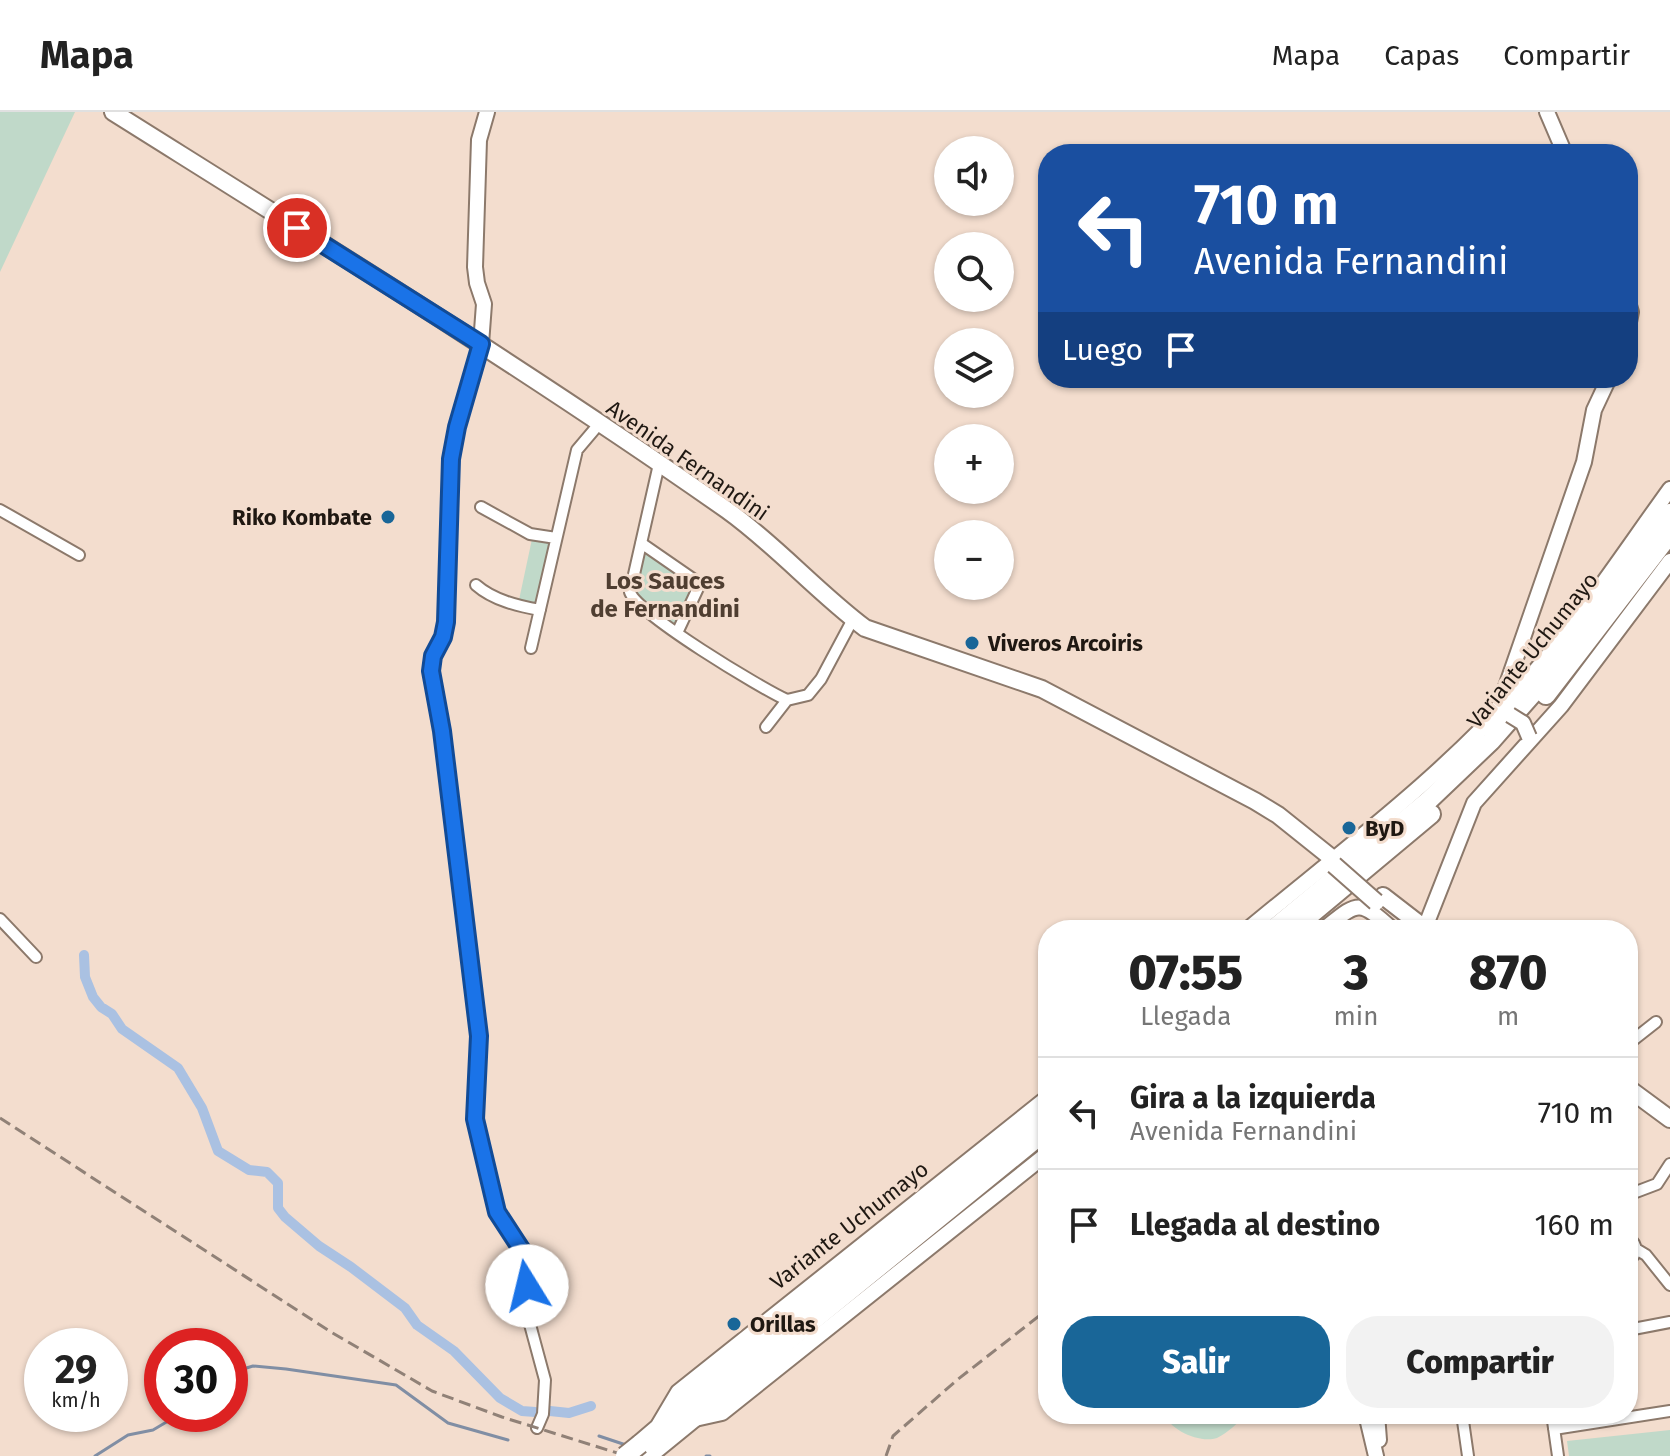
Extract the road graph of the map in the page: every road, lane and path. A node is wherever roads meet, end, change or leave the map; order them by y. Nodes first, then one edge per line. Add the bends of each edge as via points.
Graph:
1 (113, 112) edge
2 (487, 112) edge
3 (1547, 112) edge
4 (1561, 144) edge
5 (481, 344) junction
6 (1604, 388) edge
7 (599, 424) junction
8 (659, 464) junction
9 (1670, 489) edge
10 (481, 507) dead end
11 (0, 510) edge
12 (1670, 513) edge
13 (1670, 534) edge
14 (556, 538) junction
15 (641, 543) junction
16 (79, 555) dead end
17 (1670, 561) edge
18 (476, 585) dead end
19 (540, 610) junction
20 (853, 619) junction
21 (677, 633) junction
22 (531, 648) dead end
23 (787, 700) junction
24 (1504, 714) junction
25 (766, 727) dead end
26 (1529, 740) junction
27 (1336, 861) junction
28 (0, 919) edge
29 (1260, 920) edge
30 (1284, 920) edge
31 (1304, 920) edge
32 (1335, 920) edge
33 (1382, 920) edge
34 (1408, 920) edge
35 (1426, 920) edge
36 (36, 957) dead end
37 (1656, 1022) dead end
38 (1638, 1036) edge
39 (1638, 1095) edge
40 (1038, 1105) edge
41 (1670, 1119) edge
42 (1038, 1120) edge
43 (1038, 1137) edge
44 (1038, 1161) edge
45 (1670, 1164) edge
46 (1638, 1191) edge
47 (1638, 1250) edge
48 (1670, 1285) edge
49 (1670, 1322) edge
50 (1638, 1328) edge
51 (1670, 1411) edge
52 (1638, 1416) edge
53 (690, 1420) junction
54 (1369, 1424) edge
55 (1377, 1424) edge
56 (1463, 1424) edge
57 (1553, 1424) edge
58 (1586, 1424) edge
59 (537, 1428) dead end
60 (1554, 1429) junction
61 (644, 1447) edge
62 (1378, 1456) edge
63 (1468, 1456) edge
64 (1558, 1456) edge

1 - 5 main road, Avenida Fernandini
2 - 5 main road via 479,140 475,267 484,304
3 - 4 main road
5 - 7 main road, Avenida Fernandini
5 - 59 street via 451,459 446,622 431,671 479,1036 475,1119 497,1212 525,1255 528,1317 545,1380
6 - 24 main road
7 - 8 main road, Avenida Fernandini
7 - 14 street via 577,450
8 - 15 street
8 - 20 main road, Avenida Fernandini via 730,513
9 - 24 main road, Variante Uchumayo
10 - 14 street via 530,534
11 - 16 street
12 - 30 highway, Variante Uchumayo via 1491,741 1428,801
13 - 31 highway, Variante Uchumayo via 1499,749 1438,809
14 - 19 street
15 - 21 street via 632,598
15 - 21 street via 699,586
17 - 26 main road via 1561,706
18 - 19 street via 515,605
19 - 22 street
20 - 23 street via 808,695
20 - 27 main road, Avenida Fernandini via 878,634 1042,689 1255,801
21 - 23 street
23 - 25 street
24 - 26 main road, bridge via 1523,723
24 - 27 main road, Variante Uchumayo
26 - 35 main road via 1474,803
27 - 29 main road, Variante Uchumayo
27 - 34 main road, Avenida Fernandini, bridge
28 - 36 street
32 - 33 main road via 1359,907
37 - 38 street
39 - 41 main road
40 - 61 main road, Variante Uchumayo via 678,1392
42 - 61 highway, Variante Uchumayo
43 - 53 highway
44 - 53 main road via 722,1413
45 - 46 street via 1657,1184
47 - 48 street
49 - 50 street
51 - 52 street
53 - 61 highway
54 - 62 main road
55 - 62 main road
56 - 63 street
57 - 60 street
58 - 60 street
60 - 64 street

